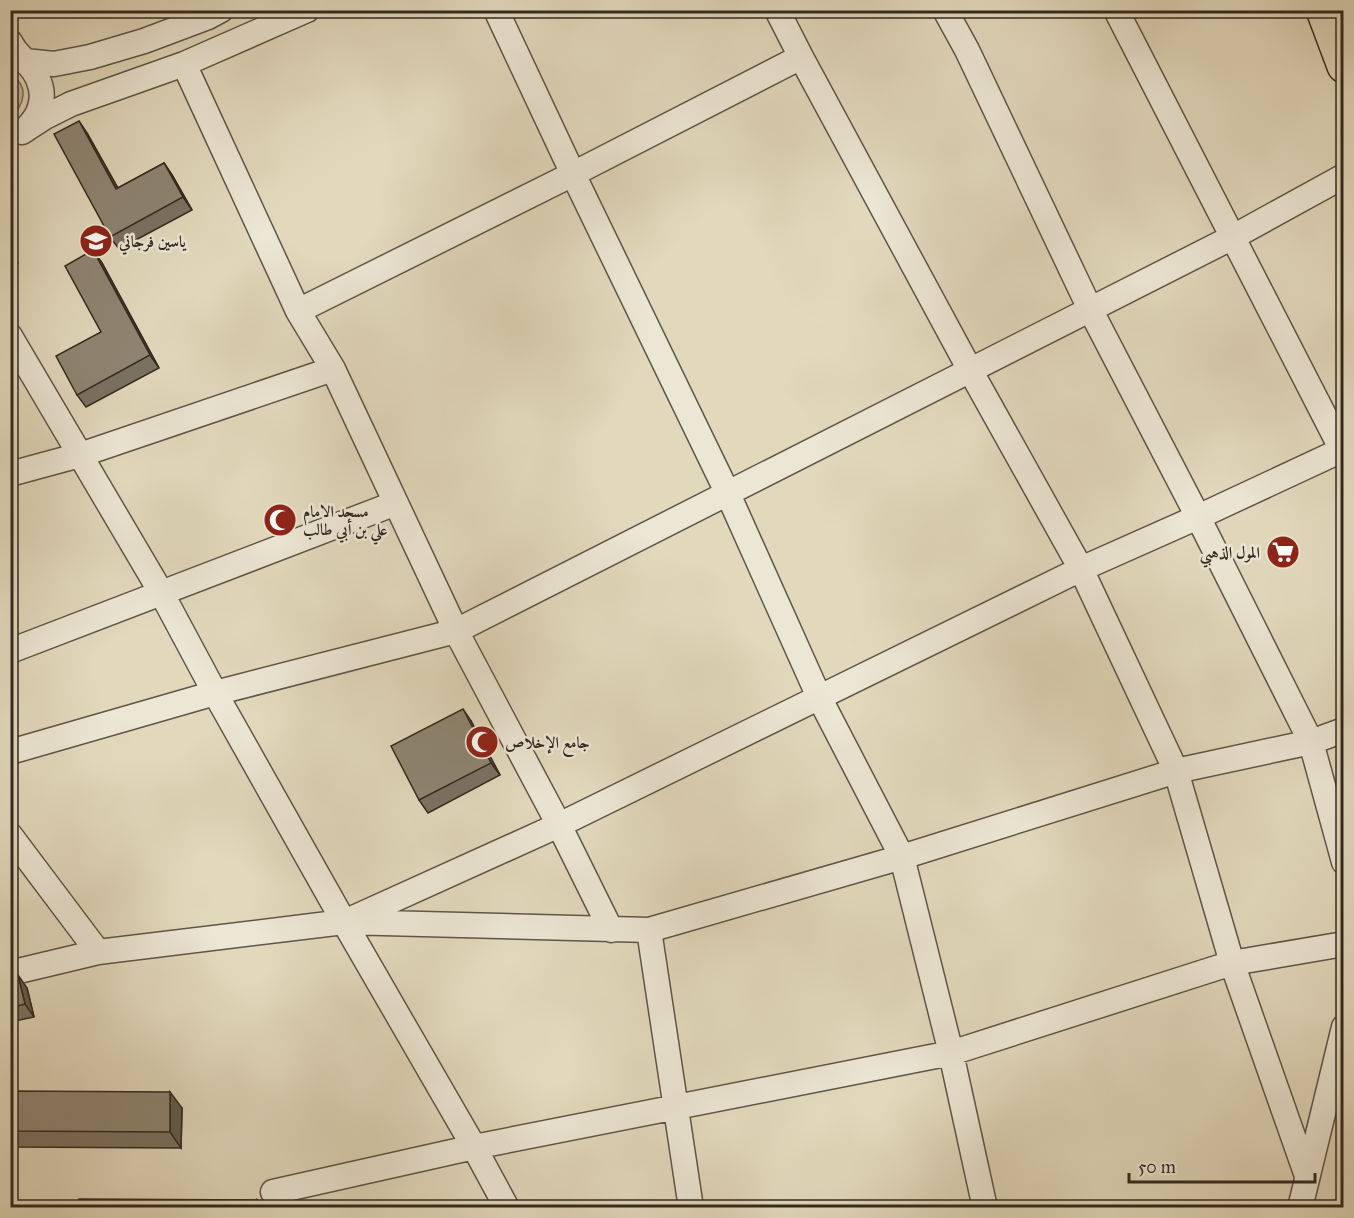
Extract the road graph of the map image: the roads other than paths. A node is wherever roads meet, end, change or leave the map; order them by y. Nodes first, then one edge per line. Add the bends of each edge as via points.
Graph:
1 (307, 10) edge
2 (496, 10) edge
3 (777, 10) edge
4 (945, 10) edge
5 (1116, 10) edge
6 (1323, 10) edge
7 (213, 13) edge
8 (15, 52) edge
9 (801, 57) junction
10 (184, 64) junction
11 (1344, 66) edge
12 (16, 136) edge
13 (573, 174) junction
14 (1344, 176) edge
15 (1233, 237) junction
16 (1090, 309) junction
17 (298, 311) junction
18 (10, 336) edge
19 (333, 369) junction
20 (970, 370) junction
21 (1343, 450) edge
22 (80, 455) junction
23 (10, 474) edge
24 (728, 494) junction
25 (396, 503) junction
26 (1198, 518) junction
27 (1081, 570) junction
28 (162, 594) junction
29 (456, 632) junction
30 (10, 651) edge
31 (215, 693) junction
32 (819, 697) junction
33 (1344, 730) edge
34 (1311, 742) junction
35 (10, 752) edge
36 (1176, 771) junction
37 (559, 825) junction
38 (10, 835) edge
39 (902, 857) junction
40 (1344, 862) edge
41 (344, 922) junction
42 (611, 930) junction
43 (649, 930) junction
44 (1344, 944) edge
45 (98, 952) junction
46 (1232, 963) junction
47 (10, 973) edge
48 (1344, 1026) edge
49 (951, 1053) junction
50 (677, 1108) junction
51 (474, 1147) junction
52 (1307, 1176) junction
53 (273, 1192) dead end
54 (507, 1208) edge
55 (691, 1208) edge
56 (985, 1208) edge
57 (1300, 1208) edge

1 - 10 street
2 - 13 street
3 - 9 street
4 - 16 street
5 - 15 street
6 - 11 highway
7 - 8 street via 144,41 90,57 54,64
8 - 12 street via 37,74 41,90 41,105 35,119
9 - 13 street
9 - 20 street
10 - 12 street via 71,104
10 - 17 street
13 - 17 street
13 - 24 street
14 - 15 street
15 - 16 street
15 - 21 street
16 - 20 street
16 - 26 street
17 - 19 street
18 - 22 street
19 - 22 street
19 - 25 street
20 - 24 street
20 - 27 street
21 - 26 street
22 - 23 street
22 - 28 street
24 - 29 street
24 - 32 street
25 - 28 street
25 - 29 street
26 - 27 street
26 - 34 street
27 - 32 street
27 - 36 street
28 - 30 street
28 - 31 street
29 - 31 street
29 - 37 street
31 - 35 street
31 - 41 street
32 - 37 street
32 - 39 street
33 - 34 street
34 - 36 street
34 - 40 street
36 - 39 street
36 - 46 street
37 - 41 street
37 - 42 street
38 - 45 street
39 - 43 street
39 - 49 street
41 - 42 street
41 - 45 street
41 - 51 street
42 - 43 street
43 - 50 street
44 - 46 street
45 - 47 street
46 - 49 street
46 - 52 street
48 - 52 street
49 - 50 street
49 - 56 street
50 - 51 street
50 - 55 street
51 - 53 street
51 - 54 street
52 - 57 street

